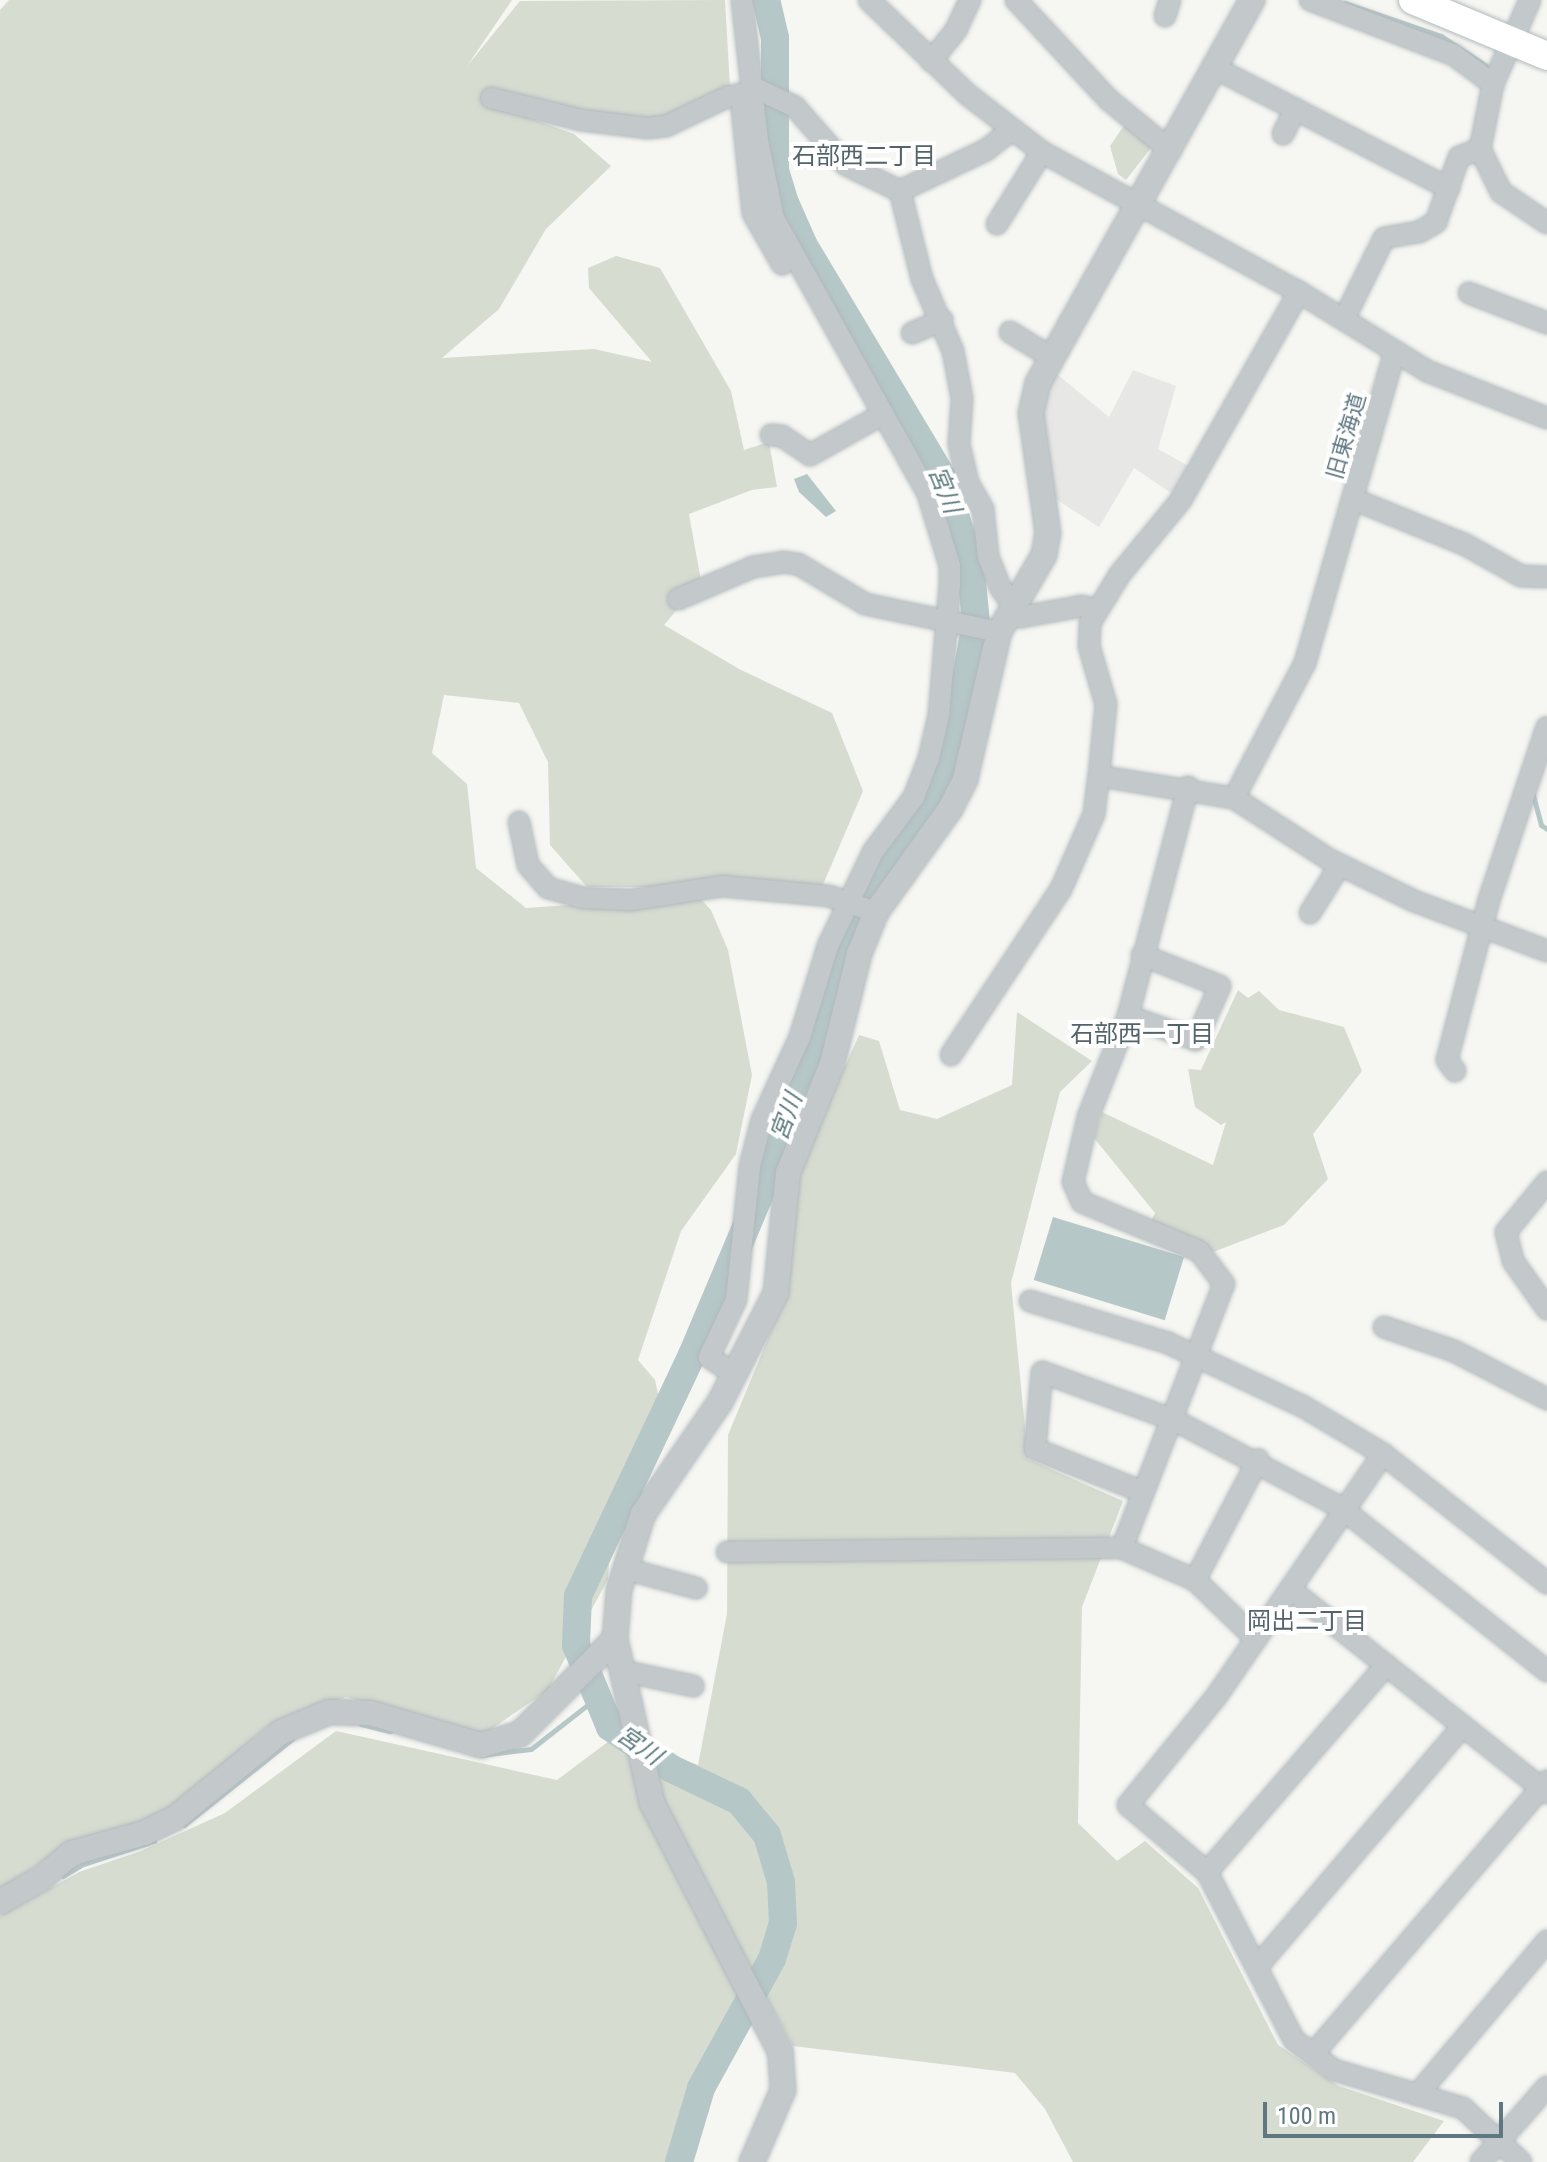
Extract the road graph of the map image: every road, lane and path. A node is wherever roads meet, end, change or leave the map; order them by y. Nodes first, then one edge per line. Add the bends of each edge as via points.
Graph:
1 (742, 0) edge
2 (869, 0) edge
3 (970, 0) edge
4 (1016, 0) edge
5 (1252, 0) edge
6 (1310, 0) edge
7 (1413, 0) edge
8 (1530, 0) edge
9 (1514, 42) junction
10 (1547, 56) edge
11 (931, 61) junction
12 (1217, 69) junction
13 (1493, 84) junction
14 (751, 91) junction
15 (491, 98) dead end
16 (1295, 109) junction
17 (1013, 129) junction
18 (1283, 134) dead end
19 (1480, 149) junction
20 (1171, 151) junction
21 (1042, 152) junction
22 (1449, 188) junction
23 (900, 191) junction
24 (1138, 202) junction
25 (1547, 223) edge
26 (997, 224) dead end
27 (1299, 292) junction
28 (1469, 293) dead end
29 (1344, 319) junction
30 (942, 320) junction
31 (1547, 323) edge
32 (1010, 332) dead end
33 (912, 333) dead end
34 (1395, 352) junction
35 (1049, 356) junction
36 (879, 417) junction
37 (1547, 418) edge
38 (771, 435) dead end
39 (1353, 499) junction
40 (1547, 577) edge
41 (678, 599) dead end
42 (1097, 610) junction
43 (1013, 611) junction
44 (951, 620) junction
45 (992, 630) junction
46 (1545, 736) edge
47 (1099, 776) junction
48 (1188, 787) junction
49 (1234, 798) junction
50 (519, 822) dead end
51 (1340, 865) junction
52 (848, 903) junction
53 (876, 912) junction
54 (1310, 913) dead end
55 (1482, 929) junction
56 (1547, 951) edge
57 (1142, 955) junction
58 (1128, 1016) junction
59 (951, 1055) dead end
60 (1455, 1071) dead end
61 (1547, 1182) edge
62 (1030, 1301) dead end
63 (1547, 1309) edge
64 (1384, 1327) dead end
65 (1196, 1354) junction
66 (732, 1372) junction
67 (1547, 1399) edge
68 (1171, 1420) junction
69 (1383, 1454) junction
70 (1258, 1460) junction
71 (1143, 1492) junction
72 (1344, 1510) junction
73 (1122, 1548) junction
74 (727, 1552) dead end
75 (626, 1569) junction
76 (1195, 1580) junction
77 (1547, 1583) edge
78 (696, 1588) dead end
79 (1290, 1589) junction
80 (615, 1639) junction
81 (1256, 1639) junction
82 (1386, 1665) junction
83 (623, 1671) junction
84 (1547, 1671) edge
85 (693, 1686) dead end
86 (1463, 1726) junction
87 (1545, 1787) edge
88 (1207, 1872) junction
89 (0, 1902) edge
90 (1547, 1941) edge
91 (1257, 1967) junction
92 (1313, 2054) junction
93 (1547, 2087) edge
94 (1417, 2095) junction
95 (1499, 2141) junction
96 (752, 2162) edge
97 (1481, 2162) edge
98 (1521, 2162) edge

1 - 14 street
2 - 11 street
3 - 11 street via 956,30
4 - 20 street via 1109,100
5 - 12 street
6 - 13 street via 1454,55
7 - 9 main road
8 - 9 street
9 - 10 main road
9 - 13 street
11 - 17 street
12 - 16 street
12 - 20 street
13 - 19 street
14 - 15 street via 666,126 647,128 581,120
14 - 23 street via 795,107 846,165
14 - 36 street via 774,219
16 - 18 street
16 - 22 street
17 - 21 street
17 - 23 street via 986,150
19 - 22 street via 1459,157
19 - 25 street via 1501,192
20 - 24 street
21 - 24 street
21 - 26 street
22 - 29 street via 1436,222 1419,232 1384,238
23 - 30 street via 922,279
24 - 27 street
24 - 35 street
27 - 29 street
27 - 42 street via 1181,500
28 - 31 street
29 - 34 street
30 - 33 street
30 - 43 street via 962,398 959,444 968,483 983,509 988,557
32 - 35 street
34 - 37 street via 1427,371
34 - 39 street, 旧東海道
35 - 43 street via 1031,413 1048,533 1044,555
36 - 38 street via 810,455 782,436
36 - 44 street via 928,494 950,566
39 - 40 street via 1438,533 1521,576
39 - 49 street, 旧東海道 via 1305,663
41 - 44 street via 753,567 783,562 798,564 849,599
42 - 43 street via 1082,606 1021,617
42 - 47 street via 1089,646 1106,704
43 - 45 street
44 - 45 street
44 - 52 street via 929,758 914,797 873,852
45 - 53 street via 965,779
46 - 55 street
47 - 48 street
47 - 59 street via 1094,814 1061,889
48 - 49 street
48 - 57 street
49 - 51 street
50 - 52 street via 528,865 548,888 582,898 631,900 722,886
51 - 54 street
51 - 55 street
52 - 53 street
52 - 66 street via 828,946 800,1037 762,1120 750,1166 736,1300 711,1359
53 - 66 street via 859,954 832,1064 788,1173 776,1293
55 - 56 street
55 - 60 street via 1447,1060
57 - 58 street
57 - 58 street via 1220,986 1196,1040
58 - 65 street via 1088,1117 1073,1191 1082,1202 1188,1244 1218,1272 1224,1284 1219,1305
61 - 63 street via 1506,1232 1513,1261
62 - 65 street via 1105,1320
64 - 67 street via 1454,1351
65 - 68 street
65 - 69 street via 1304,1407
66 - 75 street via 643,1514
68 - 70 street
68 - 71 street
68 - 71 street via 1042,1372 1035,1449
69 - 72 street
69 - 77 street
70 - 72 street
70 - 76 street
71 - 73 street
72 - 79 street
72 - 84 street
73 - 74 street
73 - 76 street
75 - 78 street
75 - 80 street
76 - 81 street
79 - 81 street
79 - 82 street
80 - 83 street
80 - 89 street via 520,1734 481,1745 370,1713 317,1717 281,1732 175,1818 144,1833 72,1853
81 - 88 street via 1128,1805
82 - 86 street
82 - 88 street
83 - 85 street
83 - 96 street via 652,1803 780,2051 783,2090
86 - 87 street
86 - 91 street
87 - 92 street
88 - 91 street
90 - 94 street
91 - 92 street via 1294,2040
92 - 94 street via 1334,2070
93 - 95 street
94 - 95 street via 1463,2108
95 - 97 street
95 - 98 street

